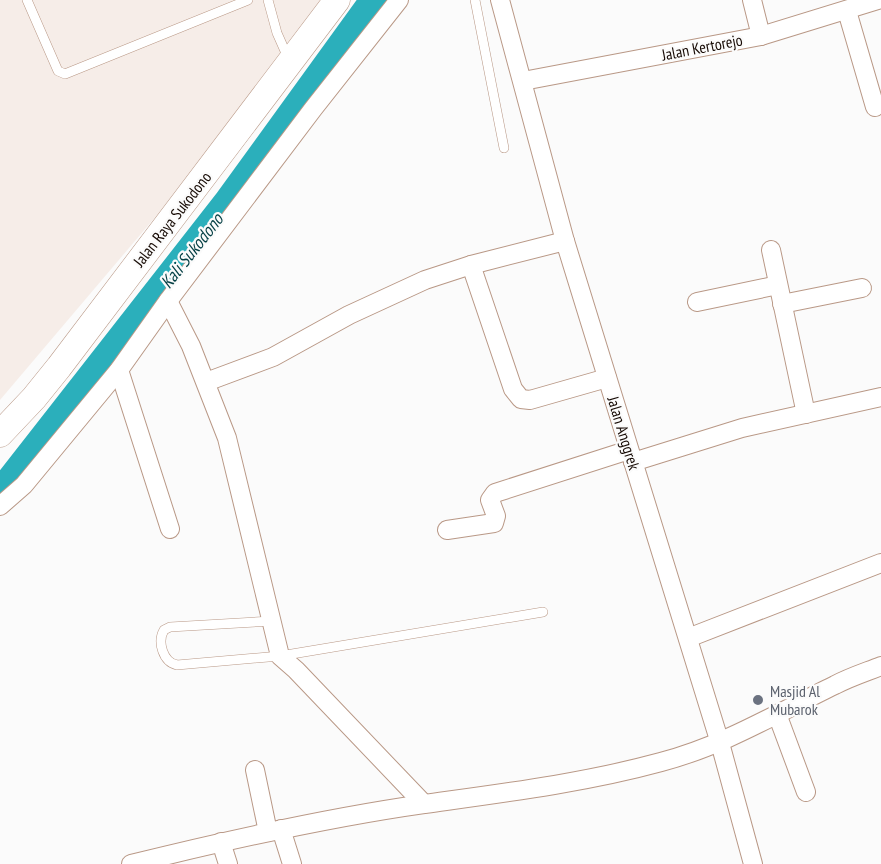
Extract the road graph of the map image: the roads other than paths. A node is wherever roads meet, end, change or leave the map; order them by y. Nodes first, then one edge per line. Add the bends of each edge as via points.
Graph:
1 (27, 0) edge
2 (248, 0) edge
3 (268, 0) edge
4 (337, 0) edge
5 (399, 0) edge
6 (475, 0) edge
7 (500, 0) edge
8 (752, 0) edge
9 (878, 0) edge
10 (847, 11) junction
11 (761, 36) junction
12 (291, 64) junction
13 (523, 81) junction
14 (875, 107) dead end
15 (504, 148) dead end
16 (565, 241) junction
17 (771, 250) dead end
18 (471, 265) junction
19 (778, 285) junction
20 (862, 288) dead end
21 (168, 301) junction
22 (697, 302) dead end
23 (782, 304) junction
24 (119, 370) junction
25 (607, 378) junction
26 (206, 382) junction
27 (881, 397) edge
28 (806, 414) junction
29 (0, 434) edge
30 (631, 456) junction
31 (0, 506) edge
32 (170, 529) dead end
33 (447, 530) dead end
34 (881, 563) edge
35 (543, 612) dead end
36 (272, 621) junction
37 (688, 638) junction
38 (280, 656) junction
39 (881, 666) edge
40 (777, 714) junction
41 (720, 743) junction
42 (255, 770) dead end
43 (806, 792) dead end
44 (424, 804) junction
45 (275, 831) junction
46 (221, 842) junction
47 (131, 864) edge
48 (228, 864) edge
49 (292, 864) edge
50 (753, 864) edge

1 - 2 lane via 58,71 64,74
3 - 12 lane
4 - 12 main road, Jalan Raya Sukodono
5 - 21 street
6 - 15 lane
7 - 13 street, Jalan Anggrek
8 - 11 street
9 - 10 street, Jalan Kertorejo
10 - 11 street, Jalan Kertorejo
10 - 14 street
11 - 13 street, Jalan Kertorejo
12 - 29 main road, Jalan Raya Sukodono via 59,367
13 - 16 street, Jalan Anggrek
16 - 18 street
16 - 25 street, Jalan Anggrek
17 - 19 street
18 - 25 street via 513,389 520,399 530,400
18 - 26 street via 425,280 349,315 273,357
19 - 22 street
19 - 23 street
20 - 23 street
21 - 24 street
21 - 26 street
23 - 28 street
24 - 31 street via 24,485
24 - 32 street
25 - 30 street, Jalan Anggrek
26 - 36 street via 230,449
27 - 28 street
28 - 30 street
30 - 33 street via 495,493 490,500 496,516 494,523
30 - 37 street, Jalan Anggrek
34 - 37 street
35 - 38 lane
36 - 38 street
36 - 38 lane via 170,627 160,638 165,659 177,665
37 - 41 street, Jalan Anggrek
38 - 44 street
39 - 40 street via 837,683
40 - 41 street
40 - 43 street
41 - 44 street via 616,772
41 - 50 street, Jalan Anggrek
42 - 45 street
44 - 45 street
45 - 46 street
45 - 49 street
46 - 47 street
46 - 48 street

